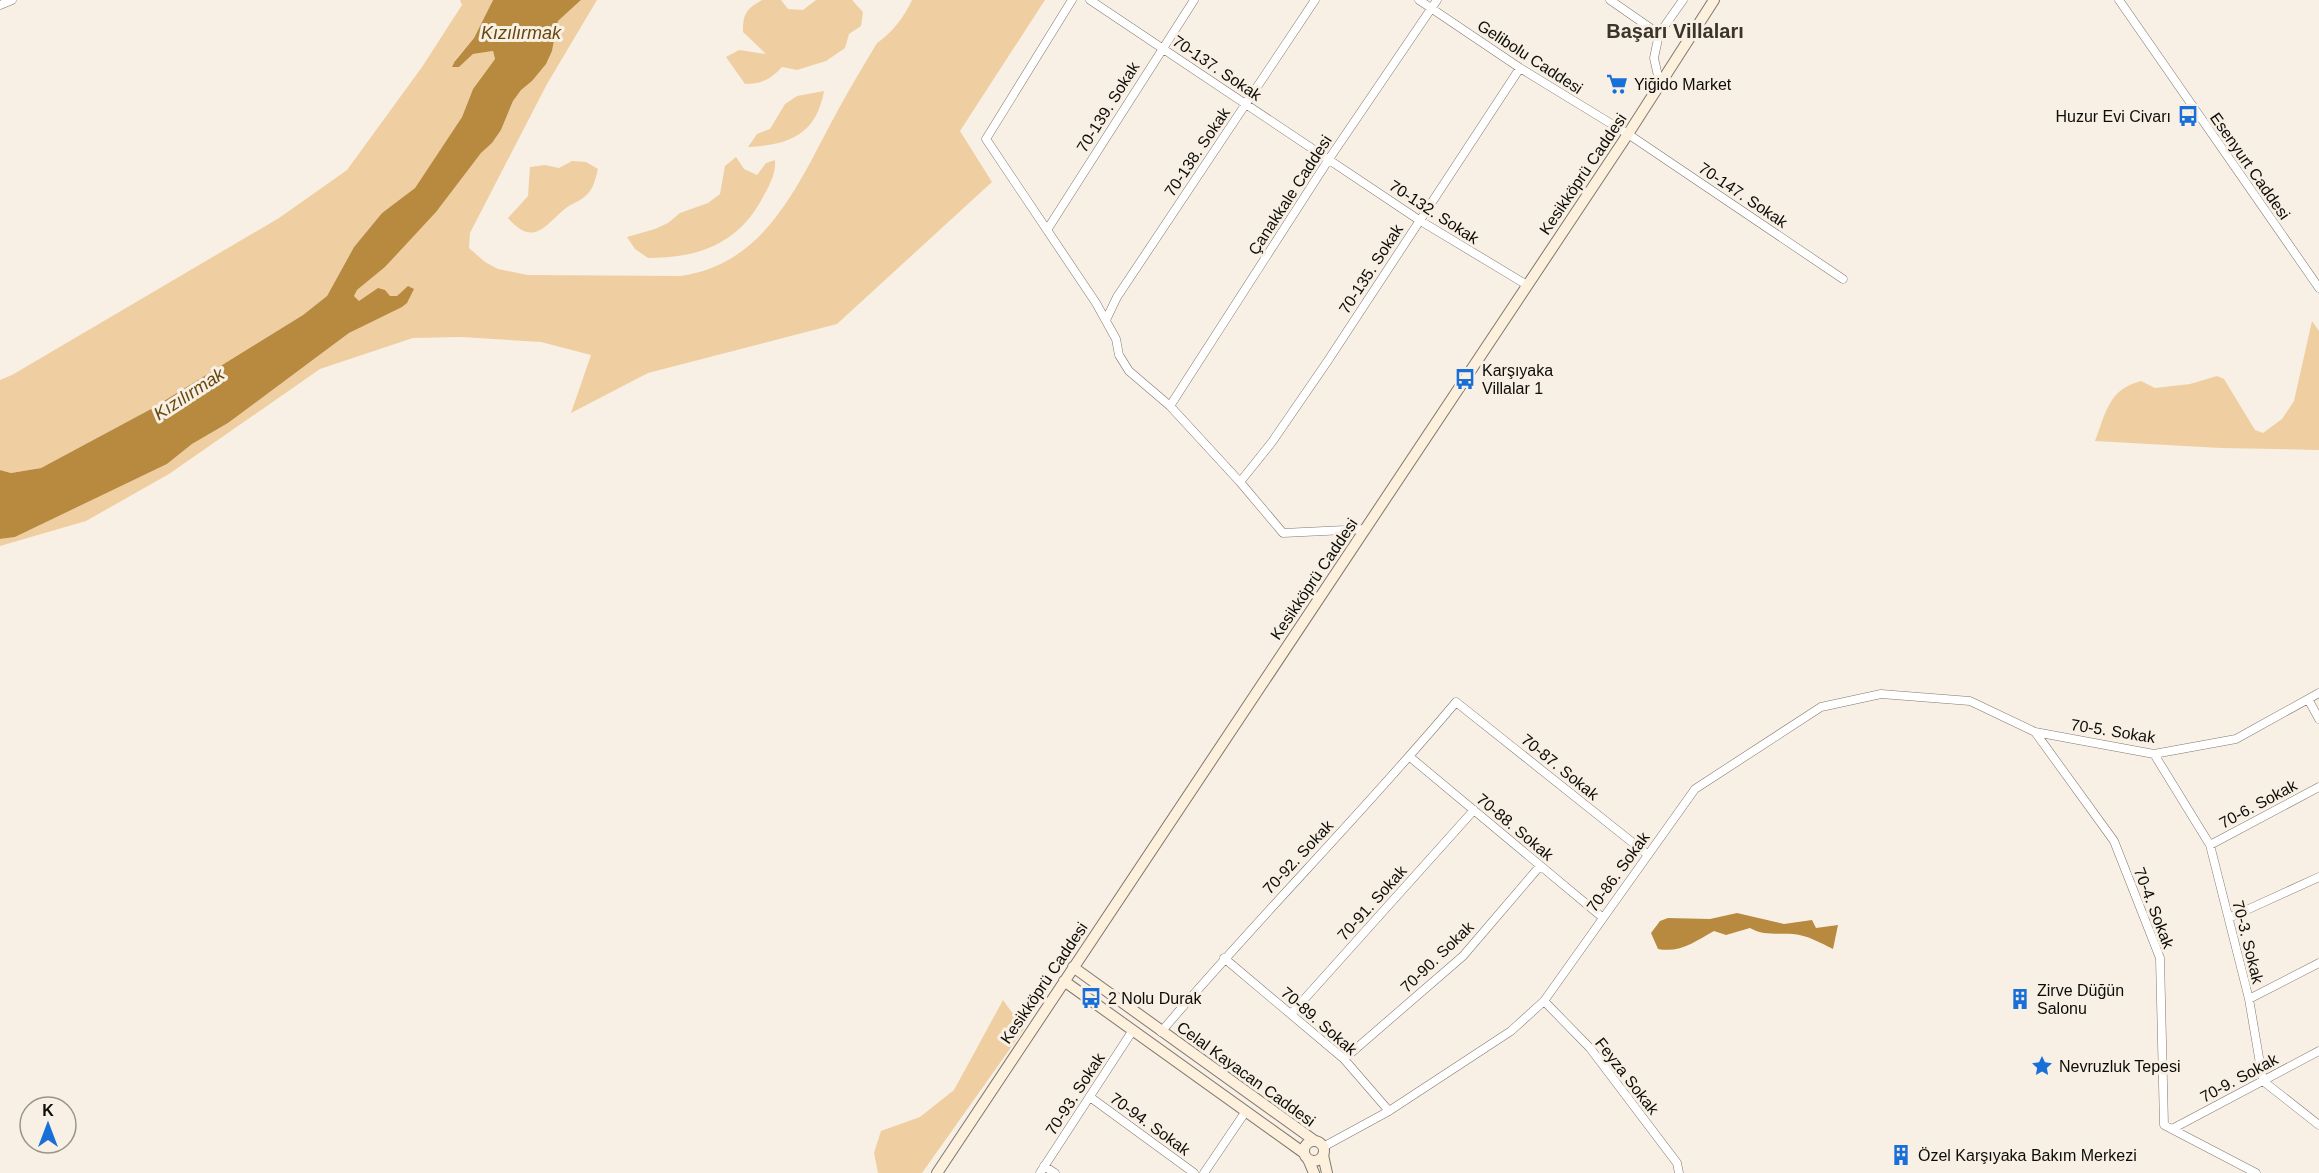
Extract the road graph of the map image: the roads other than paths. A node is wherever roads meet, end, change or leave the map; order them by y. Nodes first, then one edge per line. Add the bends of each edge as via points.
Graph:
1 (12, 0) edge
2 (1072, 0) edge
3 (1090, 0) edge
4 (1194, 0) edge
5 (1315, 0) edge
6 (1419, 0) edge
7 (1437, 0) edge
8 (1610, 0) edge
9 (1683, 0) edge
10 (1714, 0) edge
11 (2119, 0) edge
12 (0, 5) edge
13 (1431, 8) junction
14 (1659, 34) junction
15 (1162, 47) junction
16 (1520, 68) junction
17 (1660, 85) junction
18 (1246, 104) junction
19 (1628, 134) junction
20 (1329, 159) junction
21 (1419, 220) junction
22 (1047, 230) junction
23 (1843, 279) dead end
24 (1527, 285) junction
25 (2319, 288) edge
26 (1106, 321) junction
27 (1170, 406) junction
28 (1240, 482) junction
29 (1366, 529) junction
30 (2319, 693) edge
31 (2308, 699) junction
32 (1970, 701) joint
33 (1456, 702) joint
34 (2319, 719) edge
35 (2035, 732) junction
36 (2154, 754) junction
37 (1410, 757) junction
38 (2319, 786) edge
39 (1474, 810) junction
40 (2210, 845) junction
41 (1647, 854) junction
42 (1540, 866) junction
43 (2319, 877) edge
44 (1602, 917) junction
45 (2229, 918) junction
46 (1224, 958) junction
47 (2319, 963) edge
48 (1073, 967) junction
49 (1064, 981) junction
50 (2248, 999) junction
51 (1544, 1001) junction
52 (1291, 1014) junction
53 (1133, 1030) junction
54 (1161, 1032) junction
55 (2319, 1051) edge
56 (1344, 1059) junction
57 (2263, 1081) junction
58 (1089, 1097) junction
59 (1246, 1111) junction
60 (1389, 1111) junction
61 (2319, 1125) edge
62 (2172, 1129) junction
63 (1320, 1148) junction
64 (1306, 1156) junction
65 (1042, 1169) edge
66 (937, 1173) edge
67 (1055, 1173) edge
68 (1194, 1173) edge
69 (1204, 1173) edge
70 (1314, 1173) edge
71 (1327, 1173) edge
72 (1679, 1173) edge
73 (2256, 1173) edge

1 - 12 street
2 - 22 street via 986,139
3 - 15 street, 70-137. Sokak
4 - 15 street, 70-139. Sokak
5 - 18 street, 70-138. Sokak
6 - 13 street, Gelibolu Caddesi
7 - 13 street, Çanakkale Caddesi
8 - 14 street
9 - 14 street
10 - 17 street, Kesikköprü Caddesi
11 - 25 street, Esenyurt Caddesi
13 - 16 street, Gelibolu Caddesi
13 - 20 street, Çanakkale Caddesi
14 - 17 street via 1654,58
15 - 18 street, 70-137. Sokak
15 - 22 street, 70-139. Sokak
16 - 19 street, Gelibolu Caddesi
16 - 21 street, 70-135. Sokak
17 - 19 street, Kesikköprü Caddesi
18 - 20 street, 70-137. Sokak
18 - 26 street, 70-138. Sokak via 1117,297
19 - 23 street, 70-147. Sokak
19 - 24 street, Kesikköprü Caddesi
20 - 21 street, 70-132. Sokak
20 - 27 street, Çanakkale Caddesi
21 - 24 street, 70-132. Sokak
21 - 28 street, 70-135. Sokak via 1290,415
22 - 26 street
24 - 29 street, Kesikköprü Caddesi
26 - 27 street via 1129,371
27 - 28 street
28 - 29 street via 1283,533
29 - 48 street, Kesikköprü Caddesi
30 - 31 street, 70-5. Sokak
31 - 34 street
31 - 36 street, 70-5. Sokak via 2236,738
32 - 35 street, 70-4. Sokak
32 - 41 street, 70-86. Sokak via 1881,694 1821,707 1695,789
33 - 37 street, 70-92. Sokak
33 - 41 street, 70-87. Sokak
35 - 36 street, 70-5. Sokak
35 - 62 street, 70-4. Sokak via 2114,841 2160,958 2164,1125
36 - 40 street, 70-3. Sokak
37 - 39 street, 70-88. Sokak
37 - 46 street, 70-92. Sokak
38 - 40 street, 70-6. Sokak
39 - 42 street, 70-88. Sokak
39 - 52 street, 70-91. Sokak
40 - 45 street, 70-3. Sokak
41 - 44 street, 70-86. Sokak
42 - 44 street, 70-88. Sokak
42 - 56 street, 70-90. Sokak via 1463,956
43 - 45 street
44 - 51 street, 70-86. Sokak
45 - 50 street, 70-3. Sokak
46 - 52 street, 70-89. Sokak
46 - 54 street, 70-92. Sokak
47 - 50 street
48 - 49 street, Kesikköprü Caddesi
48 - 54 street, Celal Kayacan Caddesi
49 - 53 street, Celal Kayacan Caddesi
49 - 66 street, Kesikköprü Caddesi
50 - 57 street, 70-3. Sokak
51 - 60 street, 70-86. Sokak via 1510,1031
51 - 72 street, Feyza Sokak via 1590,1048 1677,1163
52 - 56 street, 70-89. Sokak
53 - 58 street, 70-93. Sokak
53 - 59 street, Celal Kayacan Caddesi
54 - 63 street, Celal Kayacan Caddesi
55 - 57 street, 70-9. Sokak
56 - 60 street, 70-89. Sokak
57 - 61 street
57 - 62 street, 70-9. Sokak
58 - 65 street, 70-93. Sokak
58 - 68 street, 70-94. Sokak
59 - 64 street, Celal Kayacan Caddesi
59 - 69 street
60 - 63 street, 70-86. Sokak
62 - 73 street
63 - 64 street via 1318,1160
63 - 64 street via 1306,1145
63 - 71 street
64 - 70 street
65 - 67 street

